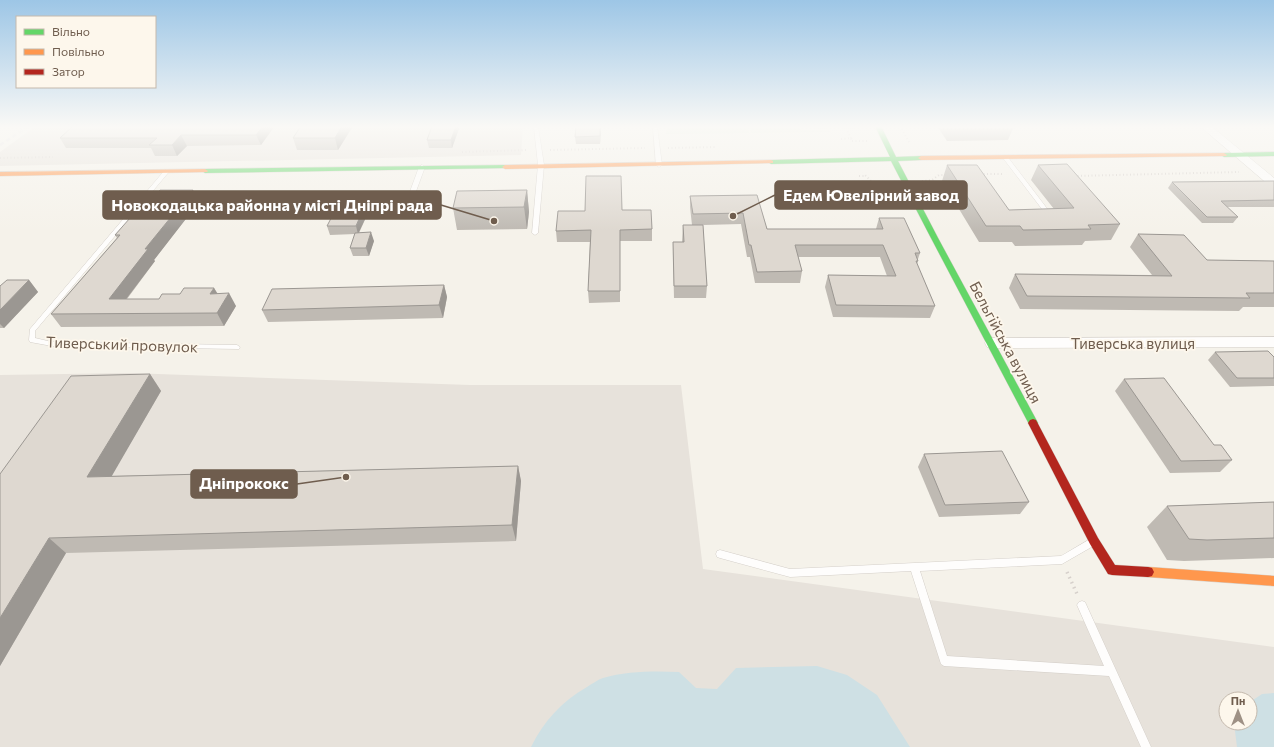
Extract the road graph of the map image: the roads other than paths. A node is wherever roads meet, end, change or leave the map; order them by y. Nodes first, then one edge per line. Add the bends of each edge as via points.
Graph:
1 (540, 161) edge
2 (659, 161) edge
3 (807, 161) edge
4 (895, 161) edge
5 (1008, 161) edge
6 (1245, 161) edge
7 (659, 164) junction
8 (541, 165) junction
9 (422, 167) junction
10 (166, 172) junction
11 (0, 175) edge
12 (1274, 184) edge
13 (408, 205) dead end
14 (1050, 216) edge
15 (535, 233) dead end
16 (1274, 342) edge
17 (992, 343) junction
18 (238, 347) dead end
19 (1094, 541) junction
20 (720, 554) dead end
21 (914, 567) junction
22 (1274, 581) edge
23 (1082, 605) road end
24 (1112, 671) junction
25 (1146, 747) edge

1 - 8 lane
2 - 7 lane
3 - 7 main road
4 - 17 main road, Бельгійська вулиця
5 - 14 lane
6 - 12 street
7 - 8 main road
8 - 9 main road
8 - 15 lane
9 - 10 main road
9 - 13 lane
10 - 11 main road
10 - 18 lane, Тиверський провулок via 32,331 32,340 52,344
16 - 17 street, Тиверська вулиця
17 - 19 main road, Бельгійська вулиця
19 - 21 lane via 1062,560
19 - 22 main road, Бельгійська вулиця via 1112,570
20 - 21 lane via 790,573
21 - 24 lane via 944,661
23 - 24 lane
24 - 25 lane

